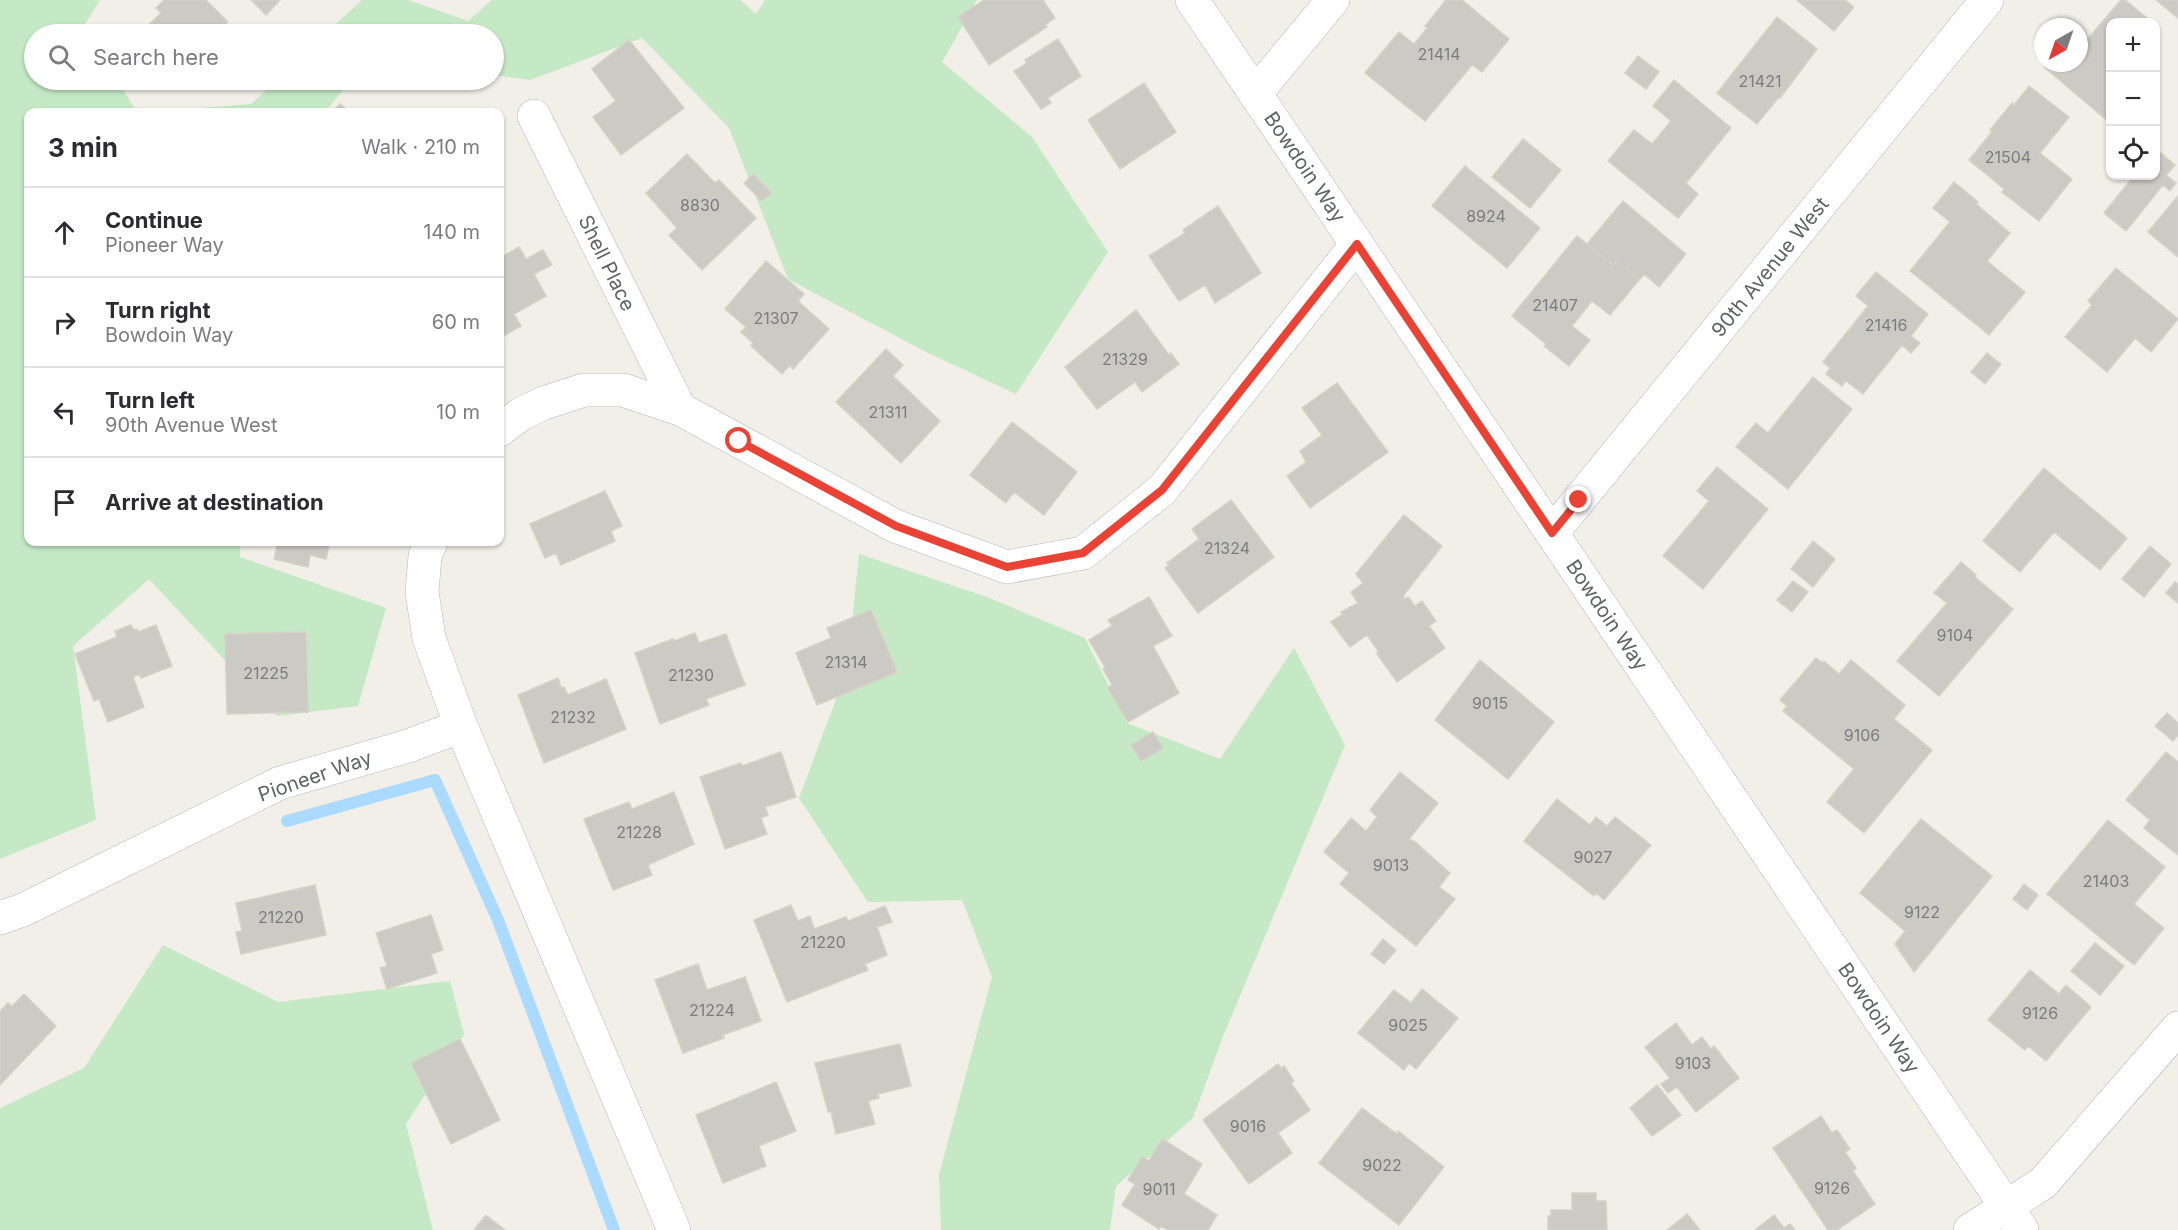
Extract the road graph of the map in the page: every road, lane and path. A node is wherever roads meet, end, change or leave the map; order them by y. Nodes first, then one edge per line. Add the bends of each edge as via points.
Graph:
1 (1192, 0) edge
2 (1333, 0) edge
3 (1988, 0) edge
4 (1255, 94) junction
5 (534, 116) dead end
6 (1357, 244) junction
7 (680, 409) junction
8 (504, 427) edge
9 (1552, 533) junction
10 (429, 546) edge
11 (461, 726) junction
12 (0, 918) edge
13 (2178, 1028) edge
14 (2014, 1218) edge
15 (674, 1230) edge
16 (1970, 1230) edge

1 - 4 street, Bowdoin Way
2 - 4 street
3 - 9 street, 90th Avenue West
4 - 6 street, Bowdoin Way
5 - 7 street, Shell Place
6 - 7 street via 1162,490 1083,553 1007,567 896,526
6 - 9 street, Bowdoin Way
7 - 8 street via 623,390 584,390 544,403
9 - 14 street, Bowdoin Way
10 - 11 street via 422,592 429,638
11 - 12 street, Pioneer Way via 408,746 280,783
11 - 15 street
13 - 14 street
14 - 16 street

